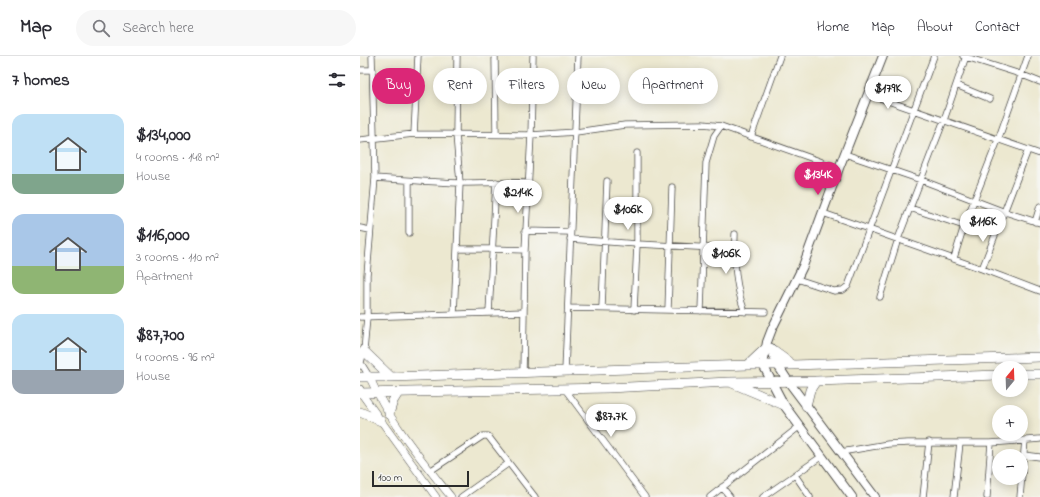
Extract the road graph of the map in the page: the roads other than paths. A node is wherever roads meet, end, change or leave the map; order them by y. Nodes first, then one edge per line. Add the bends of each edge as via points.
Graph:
1 (372, 56) edge
2 (418, 56) edge
3 (456, 56) edge
4 (495, 56) edge
5 (533, 56) edge
6 (578, 56) edge
7 (780, 56) edge
8 (883, 56) edge
9 (934, 56) edge
10 (965, 56) edge
11 (1028, 56) edge
12 (373, 68) edge
13 (360, 70) edge
14 (372, 70) edge
15 (1020, 74) junction
16 (1040, 82) edge
17 (956, 85) junction
18 (868, 94) junction
19 (990, 99) dead end
20 (374, 104) edge
21 (913, 109) junction
22 (944, 120) junction
23 (721, 126) junction
24 (576, 132) junction
25 (414, 134) junction
26 (456, 134) junction
27 (496, 134) junction
28 (530, 135) junction
29 (751, 137) junction
30 (374, 138) junction
31 (360, 140) edge
32 (998, 140) junction
33 (1028, 150) junction
34 (637, 153) dead end
35 (845, 154) junction
36 (1040, 154) edge
37 (839, 168) junction
38 (892, 170) junction
39 (375, 178) junction
40 (921, 180) junction
41 (409, 181) junction
42 (607, 181) dead end
43 (496, 182) junction
44 (460, 183) junction
45 (528, 183) junction
46 (672, 187) dead end
47 (975, 199) junction
48 (1040, 206) edge
49 (910, 208) junction
50 (1005, 212) junction
51 (822, 213) junction
52 (1037, 223) edge
53 (964, 226) junction
54 (360, 228) edge
55 (370, 230) junction
56 (870, 230) junction
57 (526, 231) junction
58 (409, 233) dead end
59 (735, 234) dead end
60 (570, 235) junction
61 (898, 239) junction
62 (603, 242) junction
63 (637, 244) junction
64 (670, 246) junction
65 (704, 247) junction
66 (492, 248) junction
67 (457, 249) junction
68 (735, 249) junction
69 (525, 250) junction
70 (954, 258) junction
71 (982, 269) junction
72 (360, 272) edge
73 (367, 275) junction
74 (797, 279) junction
75 (1040, 291) edge
76 (880, 298) dead end
77 (568, 308) junction
78 (602, 308) junction
79 (634, 310) junction
80 (668, 310) junction
81 (701, 311) junction
82 (524, 312) junction
83 (745, 312) junction
84 (765, 312) dead end
85 (489, 313) junction
86 (454, 314) junction
87 (360, 317) edge
88 (367, 317) junction
89 (768, 347) junction
90 (1040, 357) edge
91 (361, 359) edge
92 (763, 364) junction
93 (777, 364) junction
94 (748, 365) junction
95 (794, 365) junction
96 (565, 371) junction
97 (523, 373) junction
98 (1028, 374) edge
99 (1040, 374) edge
100 (992, 375) edge
101 (364, 376) edge
102 (390, 377) junction
103 (771, 381) junction
104 (788, 381) junction
105 (816, 381) junction
106 (729, 382) junction
107 (564, 388) junction
108 (360, 392) edge
109 (376, 392) junction
110 (398, 393) junction
111 (784, 405) junction
112 (806, 406) junction
113 (360, 412) edge
114 (389, 414) junction
115 (381, 421) junction
116 (800, 426) junction
117 (1040, 439) edge
118 (1028, 440) edge
119 (1014, 441) edge
120 (929, 442) junction
121 (960, 443) junction
122 (991, 443) junction
123 (841, 452) junction
124 (1028, 455) edge
125 (822, 456) junction
126 (1040, 457) edge
127 (509, 463) junction
128 (430, 470) junction
129 (795, 475) junction
130 (1021, 485) edge
131 (722, 486) junction
132 (436, 497) edge
133 (451, 497) edge
134 (461, 497) edge
135 (534, 497) edge
136 (645, 497) edge
137 (710, 497) edge
138 (730, 497) edge
139 (763, 497) edge
140 (810, 497) edge
141 (852, 497) edge
142 (875, 497) edge
143 (923, 497) edge
144 (954, 497) edge
145 (987, 497) edge
146 (1020, 497) edge

1 - 12 street
2 - 25 street
3 - 26 street
4 - 27 street
5 - 28 street
6 - 24 street
7 - 29 street
8 - 18 main road
9 - 21 street
10 - 15 street
10 - 17 street
11 - 15 street
13 - 14 street
15 - 16 street
15 - 32 street
17 - 19 street
17 - 22 street
18 - 21 street
18 - 35 main road
20 - 30 street
21 - 22 street
21 - 38 street
22 - 32 street
22 - 40 street
23 - 24 street via 625,125
23 - 29 street
23 - 65 street via 714,136 706,163
24 - 28 street
24 - 60 street
25 - 26 street
25 - 30 street
26 - 27 street
26 - 44 street
27 - 28 street
28 - 45 street
29 - 37 street
30 - 31 street
30 - 39 street
32 - 33 street
32 - 47 street
33 - 36 street
33 - 50 street
34 - 63 street
35 - 37 main road
35 - 38 street
37 - 51 main road
38 - 40 street
38 - 56 street
39 - 41 street
39 - 55 street
40 - 47 street
40 - 49 street
41 - 44 street
41 - 58 street
42 - 62 street
43 - 44 street
43 - 45 street
43 - 66 street
44 - 67 street
45 - 57 street
46 - 64 street
47 - 50 street
47 - 53 street
48 - 52 street
49 - 53 street
49 - 61 street
50 - 52 street
50 - 71 street
51 - 56 street
51 - 74 main road
53 - 70 street
54 - 55 street
55 - 73 street
56 - 61 street
56 - 74 street via 848,286 843,290 834,291
57 - 60 street
57 - 69 street
59 - 68 street
60 - 62 street
60 - 77 street
61 - 70 street
61 - 76 street
62 - 63 street
62 - 78 street
63 - 64 street
63 - 79 street
64 - 65 street
64 - 80 street
65 - 68 street
65 - 81 street
66 - 67 street
66 - 69 street
66 - 85 street
67 - 86 street
68 - 83 street via 735,271 740,300
69 - 82 street
70 - 71 street
71 - 75 street
72 - 73 street
73 - 88 street
74 - 89 main road via 775,322
77 - 78 street
77 - 96 street
78 - 79 street
79 - 80 street
80 - 81 street
81 - 83 street
82 - 85 street
82 - 97 street
83 - 84 street
85 - 86 street
86 - 88 street
87 - 88 street
88 - 91 street
89 - 92 main road
89 - 93 main road
89 - 94 main road
89 - 95 main road
90 - 95 main road
91 - 101 street
91 - 102 main road
92 - 93 main road
92 - 94 main road
92 - 103 main road
93 - 95 main road
93 - 104 main road
94 - 96 main road
96 - 97 main road
97 - 102 main road
98 - 99 main road
100 - 105 main road
101 - 102 main road
101 - 109 street
103 - 104 main road
103 - 106 main road
103 - 111 main road
104 - 105 main road
104 - 112 main road
105 - 112 main road via 810,390
106 - 107 main road
106 - 111 main road
107 - 110 main road
107 - 136 street
108 - 109 main road
108 - 115 street
109 - 110 main road
109 - 114 street
110 - 114 main road
111 - 116 main road
112 - 123 main road
113 - 115 main road
114 - 128 street
115 - 132 street
116 - 125 main road
116 - 131 street
117 - 118 street
119 - 122 street
120 - 121 street
120 - 123 street via 888,444
120 - 143 street
121 - 122 street
121 - 144 street
122 - 145 street
123 - 142 main road
124 - 126 street
125 - 129 street
125 - 141 main road
127 - 128 street via 488,436 483,436
127 - 134 street
127 - 135 street
128 - 133 street
129 - 139 street
129 - 140 street
130 - 146 street
131 - 137 street
131 - 138 street

